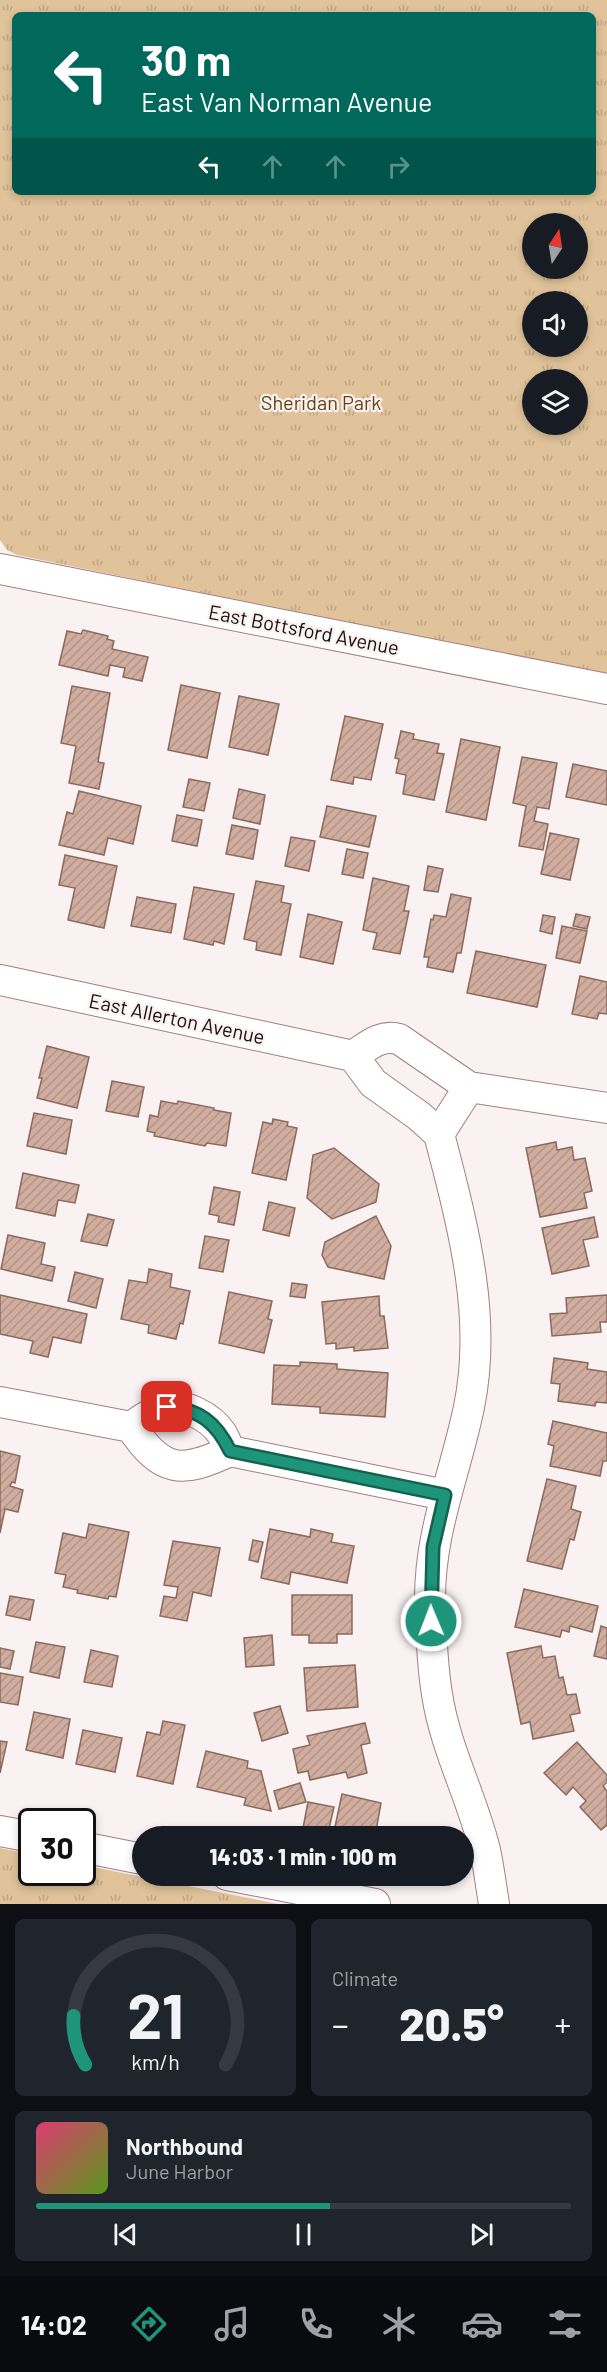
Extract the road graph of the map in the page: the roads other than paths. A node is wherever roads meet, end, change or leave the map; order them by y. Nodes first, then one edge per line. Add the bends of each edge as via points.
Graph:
1 (0, 569) edge
2 (607, 689) edge
3 (0, 980) edge
4 (353, 1056) junction
5 (469, 1087) junction
6 (607, 1107) edge
7 (439, 1134) junction
8 (0, 1402) edge
9 (131, 1427) junction
10 (230, 1451) junction
11 (445, 1495) junction
12 (0, 1831) edge
13 (18, 1834) edge
14 (96, 1850) edge
15 (132, 1857) edge
16 (283, 1886) edge
17 (375, 1904) edge
18 (494, 1904) edge

1 - 2 street, East Bottsford Avenue
3 - 4 street, East Allerton Avenue
4 - 5 street via 377,1040 392,1037
4 - 7 street via 373,1083
5 - 6 street
5 - 7 street
7 - 11 street via 466,1239 474,1297 469,1406
8 - 9 street
9 - 10 street via 146,1450 167,1465 190,1466
9 - 10 street via 167,1407 186,1408 221,1432
10 - 11 street
11 - 18 street via 433,1547 430,1600 437,1695 484,1850
12 - 13 street
14 - 15 street
16 - 17 street

